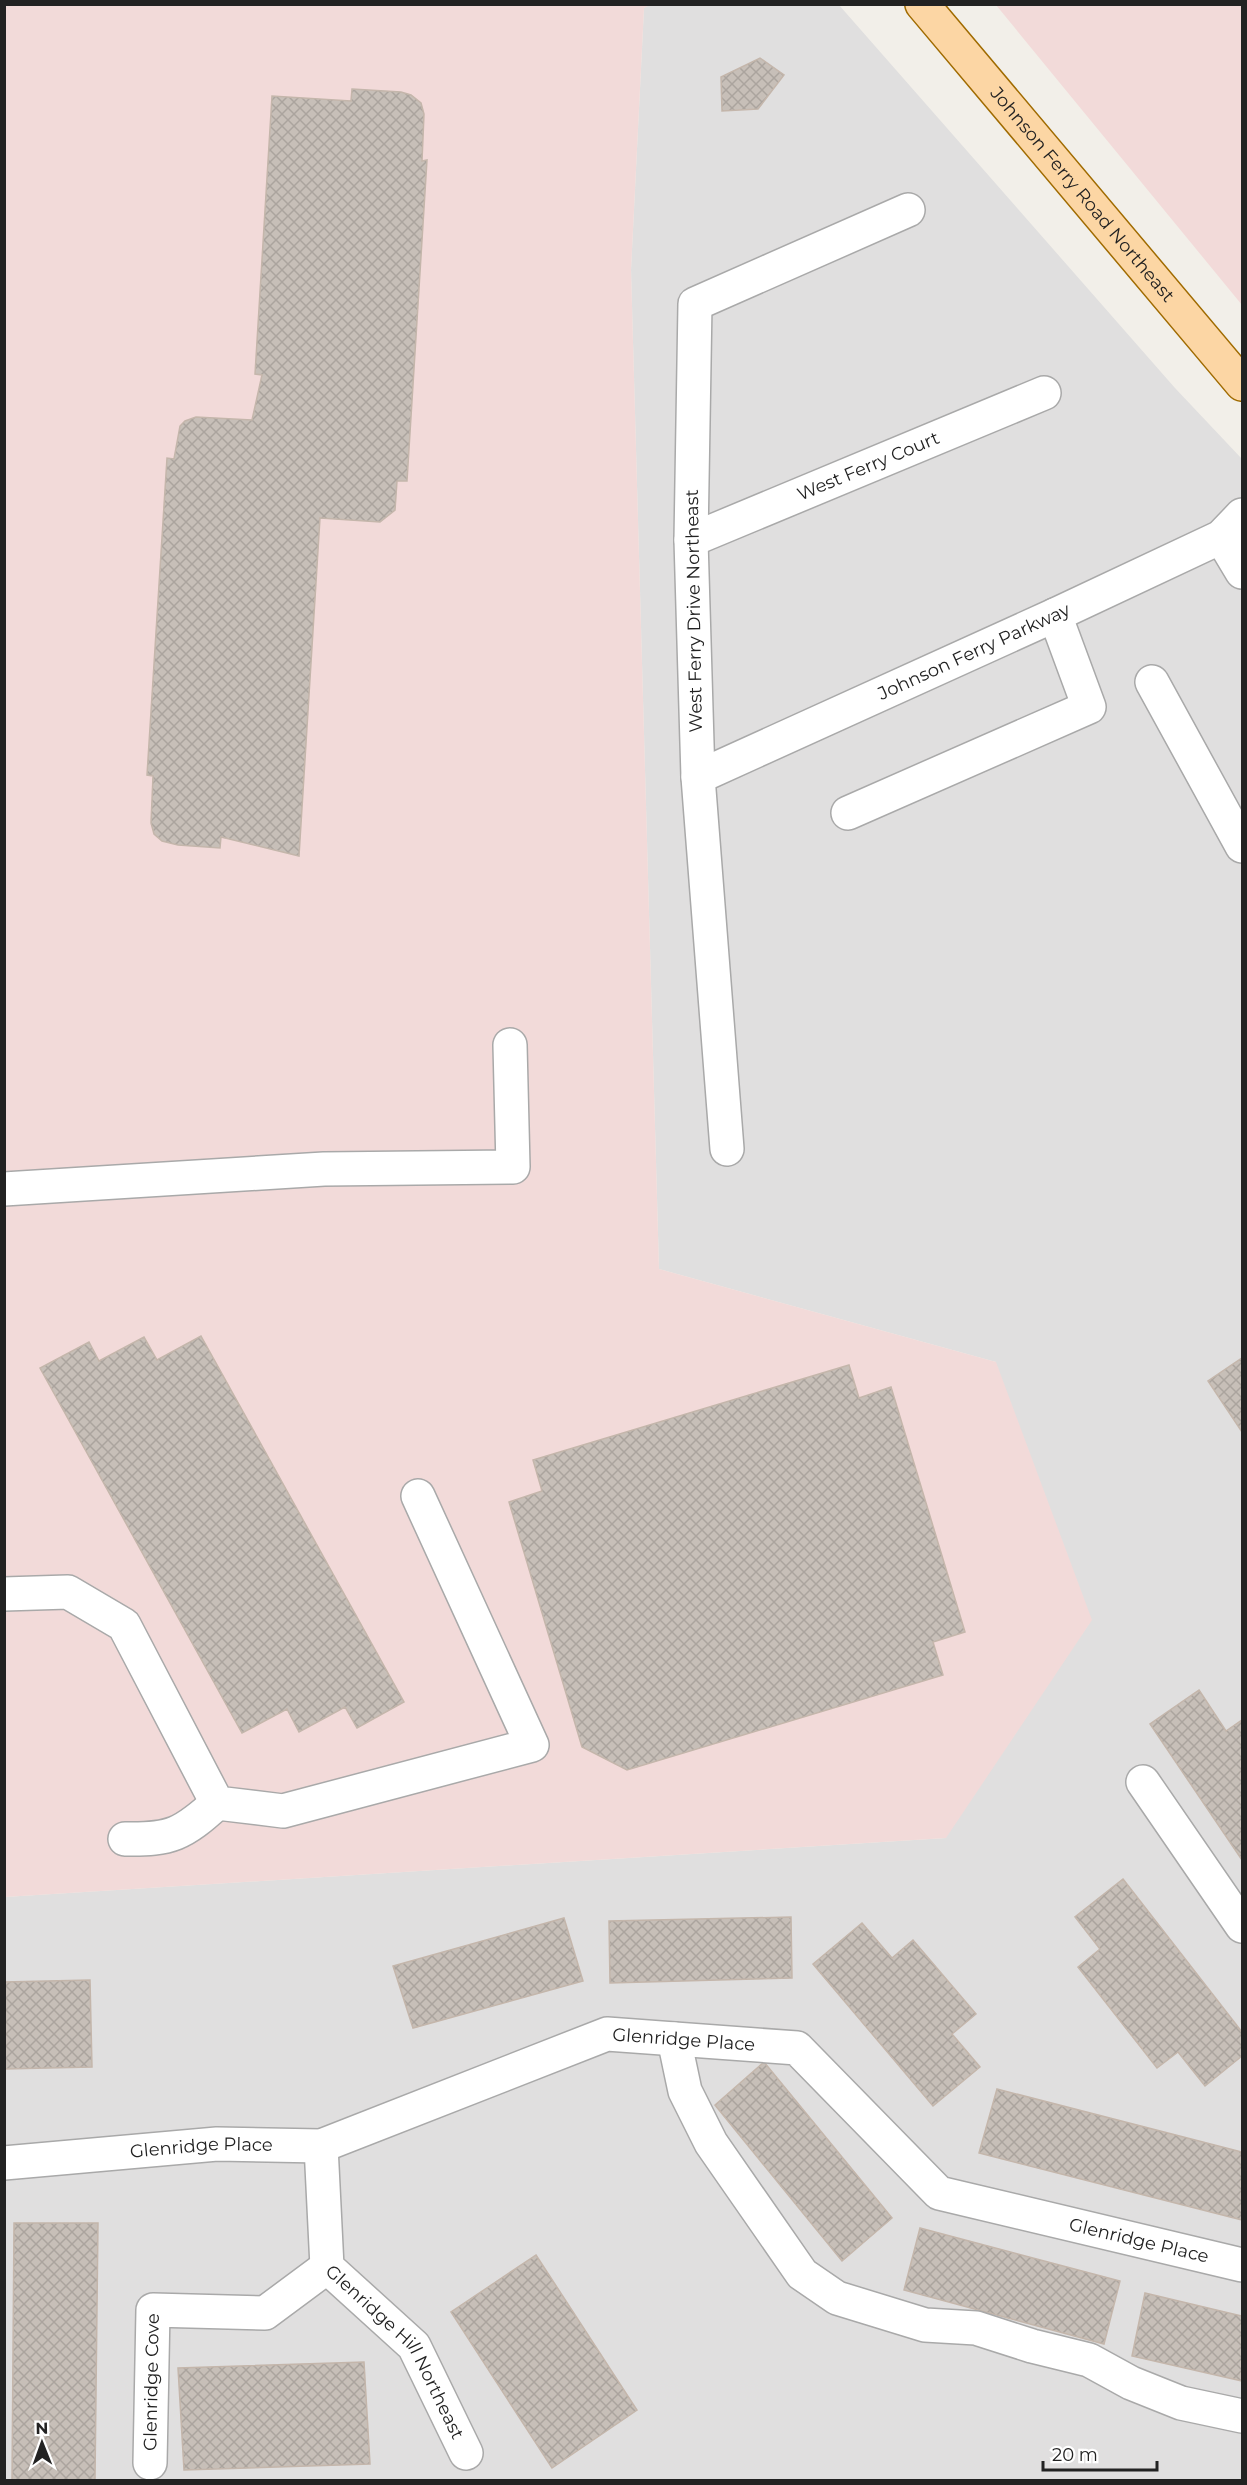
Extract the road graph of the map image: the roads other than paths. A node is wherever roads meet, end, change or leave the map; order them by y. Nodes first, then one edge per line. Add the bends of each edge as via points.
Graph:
1 (922, 4) edge
2 (908, 210) dead end
3 (1242, 384) edge
4 (1044, 393) dead end
5 (1232, 526) edge
6 (691, 540) junction
7 (1242, 572) edge
8 (1055, 615) junction
9 (1152, 682) dead end
10 (698, 777) junction
11 (848, 813) dead end
12 (1242, 846) edge
13 (510, 1045) dead end
14 (727, 1149) dead end
15 (4, 1189) edge
16 (418, 1496) dead end
17 (4, 1594) edge
18 (1143, 1782) dead end
19 (217, 1803) junction
20 (125, 1839) dead end
21 (1242, 1926) edge
22 (674, 2039) junction
23 (321, 2146) junction
24 (4, 2163) edge
25 (1242, 2265) edge
26 (327, 2267) junction
27 (1242, 2416) edge
28 (466, 2453) dead end
29 (150, 2463) dead end

1 - 3 main road, Johnson Ferry Road Northeast
2 - 6 street, West Ferry Drive Northeast via 695,304
4 - 6 street, West Ferry Court
5 - 7 street
5 - 8 street, Johnson Ferry Parkway
6 - 10 street, West Ferry Drive Northeast
8 - 10 street, Johnson Ferry Parkway
8 - 11 street via 1089,707
9 - 12 street
10 - 14 street, West Ferry Drive Northeast
13 - 15 street via 513,1167 324,1169
16 - 19 street via 532,1746 283,1811
17 - 19 street via 68,1592 124,1625
18 - 21 street
19 - 20 street via 191,1827 156,1840
22 - 23 street, Glenridge Place via 607,2034
22 - 25 street, Glenridge Place via 797,2048 939,2193
22 - 27 street via 685,2091 711,2143 802,2274 837,2298 925,2325 976,2328 1089,2360 1131,2383 1181,2403
23 - 24 street, Glenridge Place via 217,2144
23 - 26 street, Glenridge Hill Northeast
26 - 28 street, Glenridge Hill Northeast via 414,2346
26 - 29 street, Glenridge Cove via 265,2313 153,2310

